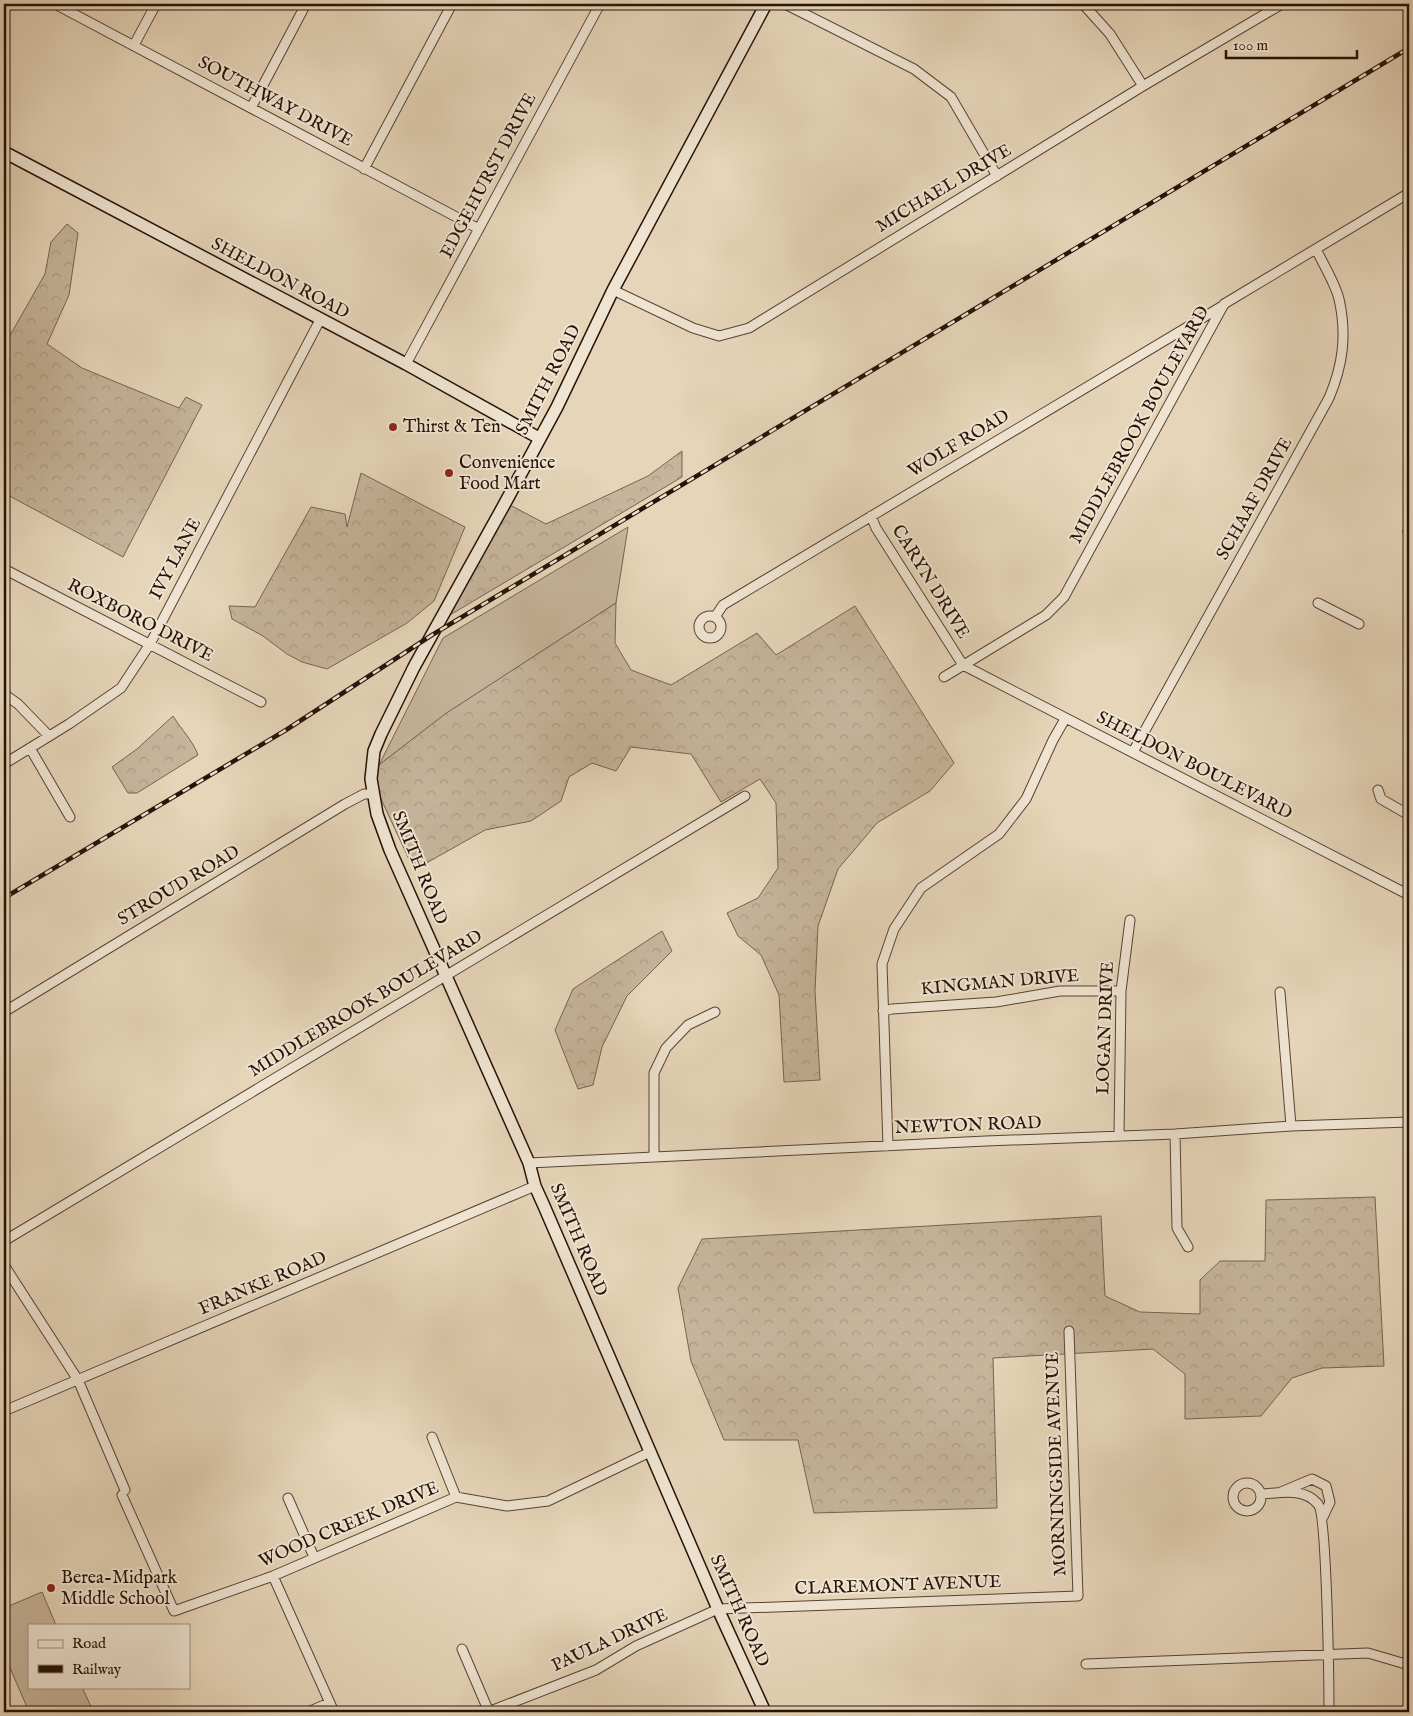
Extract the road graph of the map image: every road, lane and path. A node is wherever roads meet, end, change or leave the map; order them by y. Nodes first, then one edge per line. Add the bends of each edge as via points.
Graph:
1 (55, 4) edge
2 (156, 4) edge
3 (306, 4) edge
4 (452, 4) edge
5 (600, 4) edge
6 (766, 4) edge
7 (785, 4) edge
8 (1083, 4) edge
9 (1282, 4) edge
10 (134, 45) junction
11 (1143, 86) junction
12 (251, 108) junction
13 (4, 152) edge
14 (364, 169) junction
15 (997, 176) junction
16 (1409, 193) edge
17 (479, 229) junction
18 (1316, 249) junction
19 (614, 290) junction
20 (1224, 304) junction
21 (320, 320) junction
22 (406, 364) junction
23 (540, 438) junction
24 (871, 516) junction
25 (4, 569) edge
26 (1318, 603) dead end
27 (715, 617) dead end
28 (1359, 624) dead end
29 (150, 644) junction
30 (964, 665) junction
31 (944, 677) dead end
32 (4, 694) edge
33 (261, 702) dead end
34 (1065, 719) junction
35 (49, 736) junction
36 (30, 748) junction
37 (1134, 752) junction
38 (4, 764) edge
39 (1378, 790) dead end
40 (373, 794) junction
41 (745, 796) dead end
42 (1409, 815) edge
43 (70, 817) dead end
44 (1409, 896) edge
45 (1130, 920) dead end
46 (446, 975) junction
47 (1121, 991) junction
48 (1280, 992) dead end
49 (4, 1012) edge
50 (715, 1012) dead end
51 (883, 1012) junction
52 (1409, 1122) edge
53 (1291, 1126) junction
54 (1175, 1134) junction
55 (1119, 1136) junction
56 (888, 1146) junction
57 (654, 1157) junction
58 (529, 1164) junction
59 (535, 1186) junction
60 (4, 1241) edge
61 (1188, 1248) dead end
62 (4, 1264) edge
63 (1068, 1331) dead end
64 (78, 1380) junction
65 (4, 1411) edge
66 (432, 1437) dead end
67 (650, 1452) junction
68 (1261, 1494) dead end
69 (1278, 1494) junction
70 (288, 1498) dead end
71 (456, 1498) junction
72 (1323, 1517) junction
73 (314, 1557) junction
74 (273, 1576) junction
75 (1078, 1596) joint
76 (718, 1609) junction
77 (462, 1649) dead end
78 (1328, 1655) junction
79 (1086, 1664) dead end
80 (1409, 1664) edge
81 (329, 1703) junction
82 (308, 1712) edge
83 (334, 1712) edge
84 (488, 1712) edge
85 (765, 1712) edge
86 (1329, 1712) edge

1 - 10 street, SOUTHWAY DRIVE
2 - 10 street
3 - 12 street
4 - 14 street
5 - 17 street, EDGEHURST DRIVE
6 - 19 main road, SMITH ROAD
7 - 15 street via 914,69 951,97
8 - 11 street via 1110,34
9 - 11 street, MICHAEL DRIVE
10 - 12 street, SOUTHWAY DRIVE
11 - 15 street, MICHAEL DRIVE
12 - 14 street, SOUTHWAY DRIVE
13 - 21 main road, SHELDON ROAD
14 - 17 street, SOUTHWAY DRIVE
15 - 19 street, MICHAEL DRIVE via 749,328 719,336 693,328
16 - 18 street, MIDDLEBROOK BOULEVARD
17 - 22 street, EDGEHURST DRIVE
18 - 20 street, MIDDLEBROOK BOULEVARD
18 - 37 street, SCHAAF DRIVE via 1339,298 1344,342 1338,375 1329,398
19 - 23 main road, SMITH ROAD
20 - 24 street, WOLF ROAD
20 - 30 street, MIDDLEBROOK BOULEVARD via 1064,597 1046,615
21 - 22 main road, SHELDON ROAD
21 - 29 street, IVY LANE
22 - 23 main road, SHELDON ROAD
23 - 40 main road, SMITH ROAD via 414,667 381,734 372,763
24 - 27 street, WOLF ROAD via 723,605
24 - 30 street, CARYN DRIVE
25 - 29 street, ROXBORO DRIVE
26 - 28 street
29 - 33 street, ROXBORO DRIVE
29 - 35 street, IVY LANE via 121,688
30 - 31 street, MIDDLEBROOK BOULEVARD
30 - 34 street, SHELDON BOULEVARD
32 - 35 street
34 - 37 street, SHELDON BOULEVARD
34 - 51 street via 1026,799 999,834 921,888 894,929 882,964
35 - 36 street, IVY LANE
36 - 38 street, IVY LANE
36 - 43 street
37 - 44 street, SHELDON BOULEVARD
39 - 42 street via 1381,800
40 - 46 main road, SMITH ROAD via 386,839
40 - 49 street, STROUD ROAD via 364,794 345,804
41 - 46 street, MIDDLEBROOK BOULEVARD
45 - 47 street, LOGAN DRIVE
46 - 58 main road, SMITH ROAD
46 - 60 street, MIDDLEBROOK BOULEVARD
47 - 51 street, KINGMAN DRIVE via 1060,991 996,1002
47 - 55 street, LOGAN DRIVE
48 - 53 street
50 - 57 street via 688,1025 666,1048 654,1073
51 - 56 street
52 - 53 street, NEWTON ROAD
53 - 54 street, NEWTON ROAD
54 - 55 street, NEWTON ROAD
54 - 61 street via 1176,1228
55 - 56 street, NEWTON ROAD
56 - 57 street, NEWTON ROAD
57 - 58 street, NEWTON ROAD
58 - 59 main road, SMITH ROAD
59 - 64 street, FRANKE ROAD
59 - 67 main road, SMITH ROAD
62 - 64 street
63 - 75 street, MORNINGSIDE AVENUE
64 - 65 street, FRANKE ROAD
64 - 74 street, WOOD CREEK DRIVE via 174,1612
66 - 71 street
67 - 71 street, WOOD CREEK DRIVE via 548,1501 507,1506
67 - 76 main road, SMITH ROAD
68 - 69 street
69 - 72 street via 1300,1492 1314,1499
69 - 72 street via 1312,1479 1326,1486 1330,1502
70 - 73 street
71 - 73 street, WOOD CREEK DRIVE
72 - 78 street
73 - 74 street, WOOD CREEK DRIVE
74 - 81 street
75 - 76 street, CLAREMONT AVENUE
76 - 84 street, PAULA DRIVE via 636,1646 596,1670
76 - 85 main road, SMITH ROAD
77 - 84 street
78 - 79 street
78 - 80 street via 1368,1653
78 - 86 street
81 - 82 street
81 - 83 street

